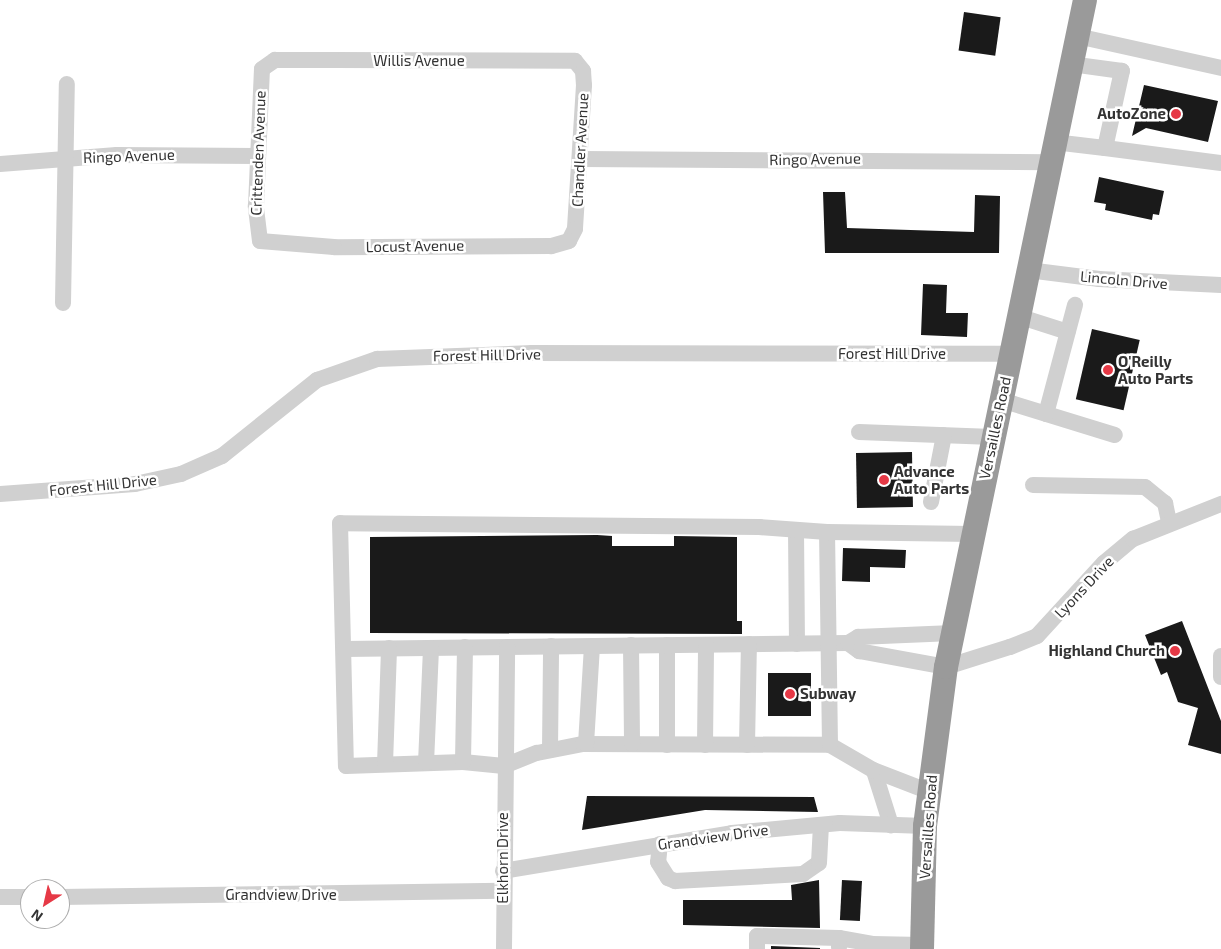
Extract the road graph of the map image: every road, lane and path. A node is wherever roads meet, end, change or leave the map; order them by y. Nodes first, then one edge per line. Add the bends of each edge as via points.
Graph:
1 (1080, 2) edge
2 (1077, 36) junction
3 (575, 61) joint
4 (265, 64) joint
5 (1071, 64) junction
6 (1221, 68) edge
7 (67, 84) dead end
8 (1105, 148) junction
9 (1052, 152) junction
10 (258, 156) junction
11 (68, 158) junction
12 (581, 159) junction
13 (1221, 163) edge
14 (0, 164) edge
15 (260, 241) joint
16 (569, 241) joint
17 (1028, 270) junction
18 (1221, 285) edge
19 (63, 303) dead end
20 (1075, 305) dead end
21 (1018, 316) junction
22 (1068, 332) junction
23 (1010, 354) junction
24 (1000, 400) junction
25 (1046, 414) junction
26 (859, 432) dead end
27 (944, 435) junction
28 (1116, 435) dead end
29 (993, 437) junction
30 (1033, 485) dead end
31 (0, 494) edge
32 (931, 502) dead end
33 (1221, 504) edge
34 (1169, 522) junction
35 (796, 530) junction
36 (827, 532) junction
37 (973, 534) junction
38 (953, 633) junction
39 (829, 643) junction
40 (848, 643) junction
41 (706, 644) junction
42 (749, 644) junction
43 (797, 644) junction
44 (667, 645) junction
45 (551, 646) junction
46 (592, 646) junction
47 (631, 646) junction
48 (465, 647) junction
49 (507, 647) junction
50 (389, 648) junction
51 (431, 648) junction
52 (344, 649) junction
53 (1221, 656) edge
54 (946, 667) junction
55 (1221, 677) edge
56 (586, 744) junction
57 (632, 744) junction
58 (668, 744) junction
59 (705, 745) junction
60 (747, 745) junction
61 (830, 745) junction
62 (550, 750) junction
63 (463, 762) junction
64 (426, 763) junction
65 (385, 764) junction
66 (504, 766) junction
67 (874, 771) junction
68 (930, 792) junction
69 (820, 825) junction
70 (890, 825) junction
71 (926, 826) junction
72 (660, 844) junction
73 (502, 871) junction
74 (502, 890) junction
75 (0, 897) edge
76 (20, 897) edge
77 (70, 897) edge
78 (839, 943) edge
79 (872, 947) edge
80 (922, 947) edge
81 (504, 949) edge
82 (757, 949) edge

1 - 2 highway, Versailles Road
2 - 5 highway, Versailles Road
2 - 6 street
3 - 4 street, Willis Avenue via 305,60
3 - 12 street, Chandler Avenue via 584,77
4 - 10 street, Crittenden Avenue
5 - 8 street via 1122,71
5 - 9 highway, Versailles Road
7 - 11 street
8 - 9 street, Ringo Avenue
8 - 13 street, Ringo Avenue
9 - 12 street, Ringo Avenue
9 - 17 highway, Versailles Road
10 - 11 street, Ringo Avenue
10 - 15 street, Crittenden Avenue
11 - 14 street, Ringo Avenue
11 - 19 street
12 - 16 street, Chandler Avenue via 576,229
15 - 16 street, Locust Avenue via 334,247 552,246
17 - 18 street, Lincoln Drive via 1098,279
17 - 21 highway, Versailles Road
20 - 22 street
21 - 22 street
21 - 23 highway, Versailles Road
22 - 25 street
23 - 24 highway, Versailles Road
23 - 31 street, Forest Hill Drive via 532,354 377,359 317,380 222,456 181,474 135,484
24 - 25 street
24 - 29 highway, Versailles Road
25 - 28 street
26 - 27 street
27 - 29 street
27 - 32 street
29 - 37 highway, Versailles Road
30 - 34 street via 1145,488 1165,503
33 - 34 street, Lyons Drive
34 - 54 street, Lyons Drive via 1133,539 1104,563 1037,636
35 - 36 street
35 - 43 street
35 - 52 street via 340,524
36 - 37 street
36 - 39 street
37 - 38 highway, Versailles Road
38 - 40 street via 858,637
38 - 54 highway, Versailles Road
39 - 40 street
39 - 43 street
39 - 61 street
40 - 54 street via 859,651
41 - 42 street
41 - 44 street
41 - 59 street
42 - 43 street
42 - 60 street
44 - 47 street
44 - 58 street
45 - 46 street
45 - 49 street
45 - 62 street
46 - 47 street
46 - 56 street
47 - 57 street
48 - 49 street
48 - 51 street
48 - 63 street
49 - 66 street, Elkhorn Drive
50 - 51 street
50 - 52 street
50 - 65 street
51 - 64 street
52 - 65 street via 346,766
53 - 55 street
54 - 68 highway, Versailles Road
56 - 57 street
56 - 62 street
57 - 58 street
58 - 59 street
59 - 60 street
60 - 61 street
61 - 67 street
62 - 66 street
63 - 64 street
63 - 66 street
64 - 65 street
66 - 73 street, Elkhorn Drive
67 - 68 street
67 - 70 street
68 - 71 highway, Versailles Road
69 - 70 street, Grandview Drive
69 - 72 street, Grandview Drive
69 - 72 street via 819,863 803,874 675,881 668,878 658,862
70 - 71 street, Grandview Drive
71 - 80 highway, Versailles Road
72 - 73 street, Grandview Drive
73 - 74 street, Elkhorn Drive
74 - 77 street, Grandview Drive
74 - 81 street, Elkhorn Drive
75 - 76 street
78 - 79 street
78 - 82 street via 756,936
79 - 80 street

